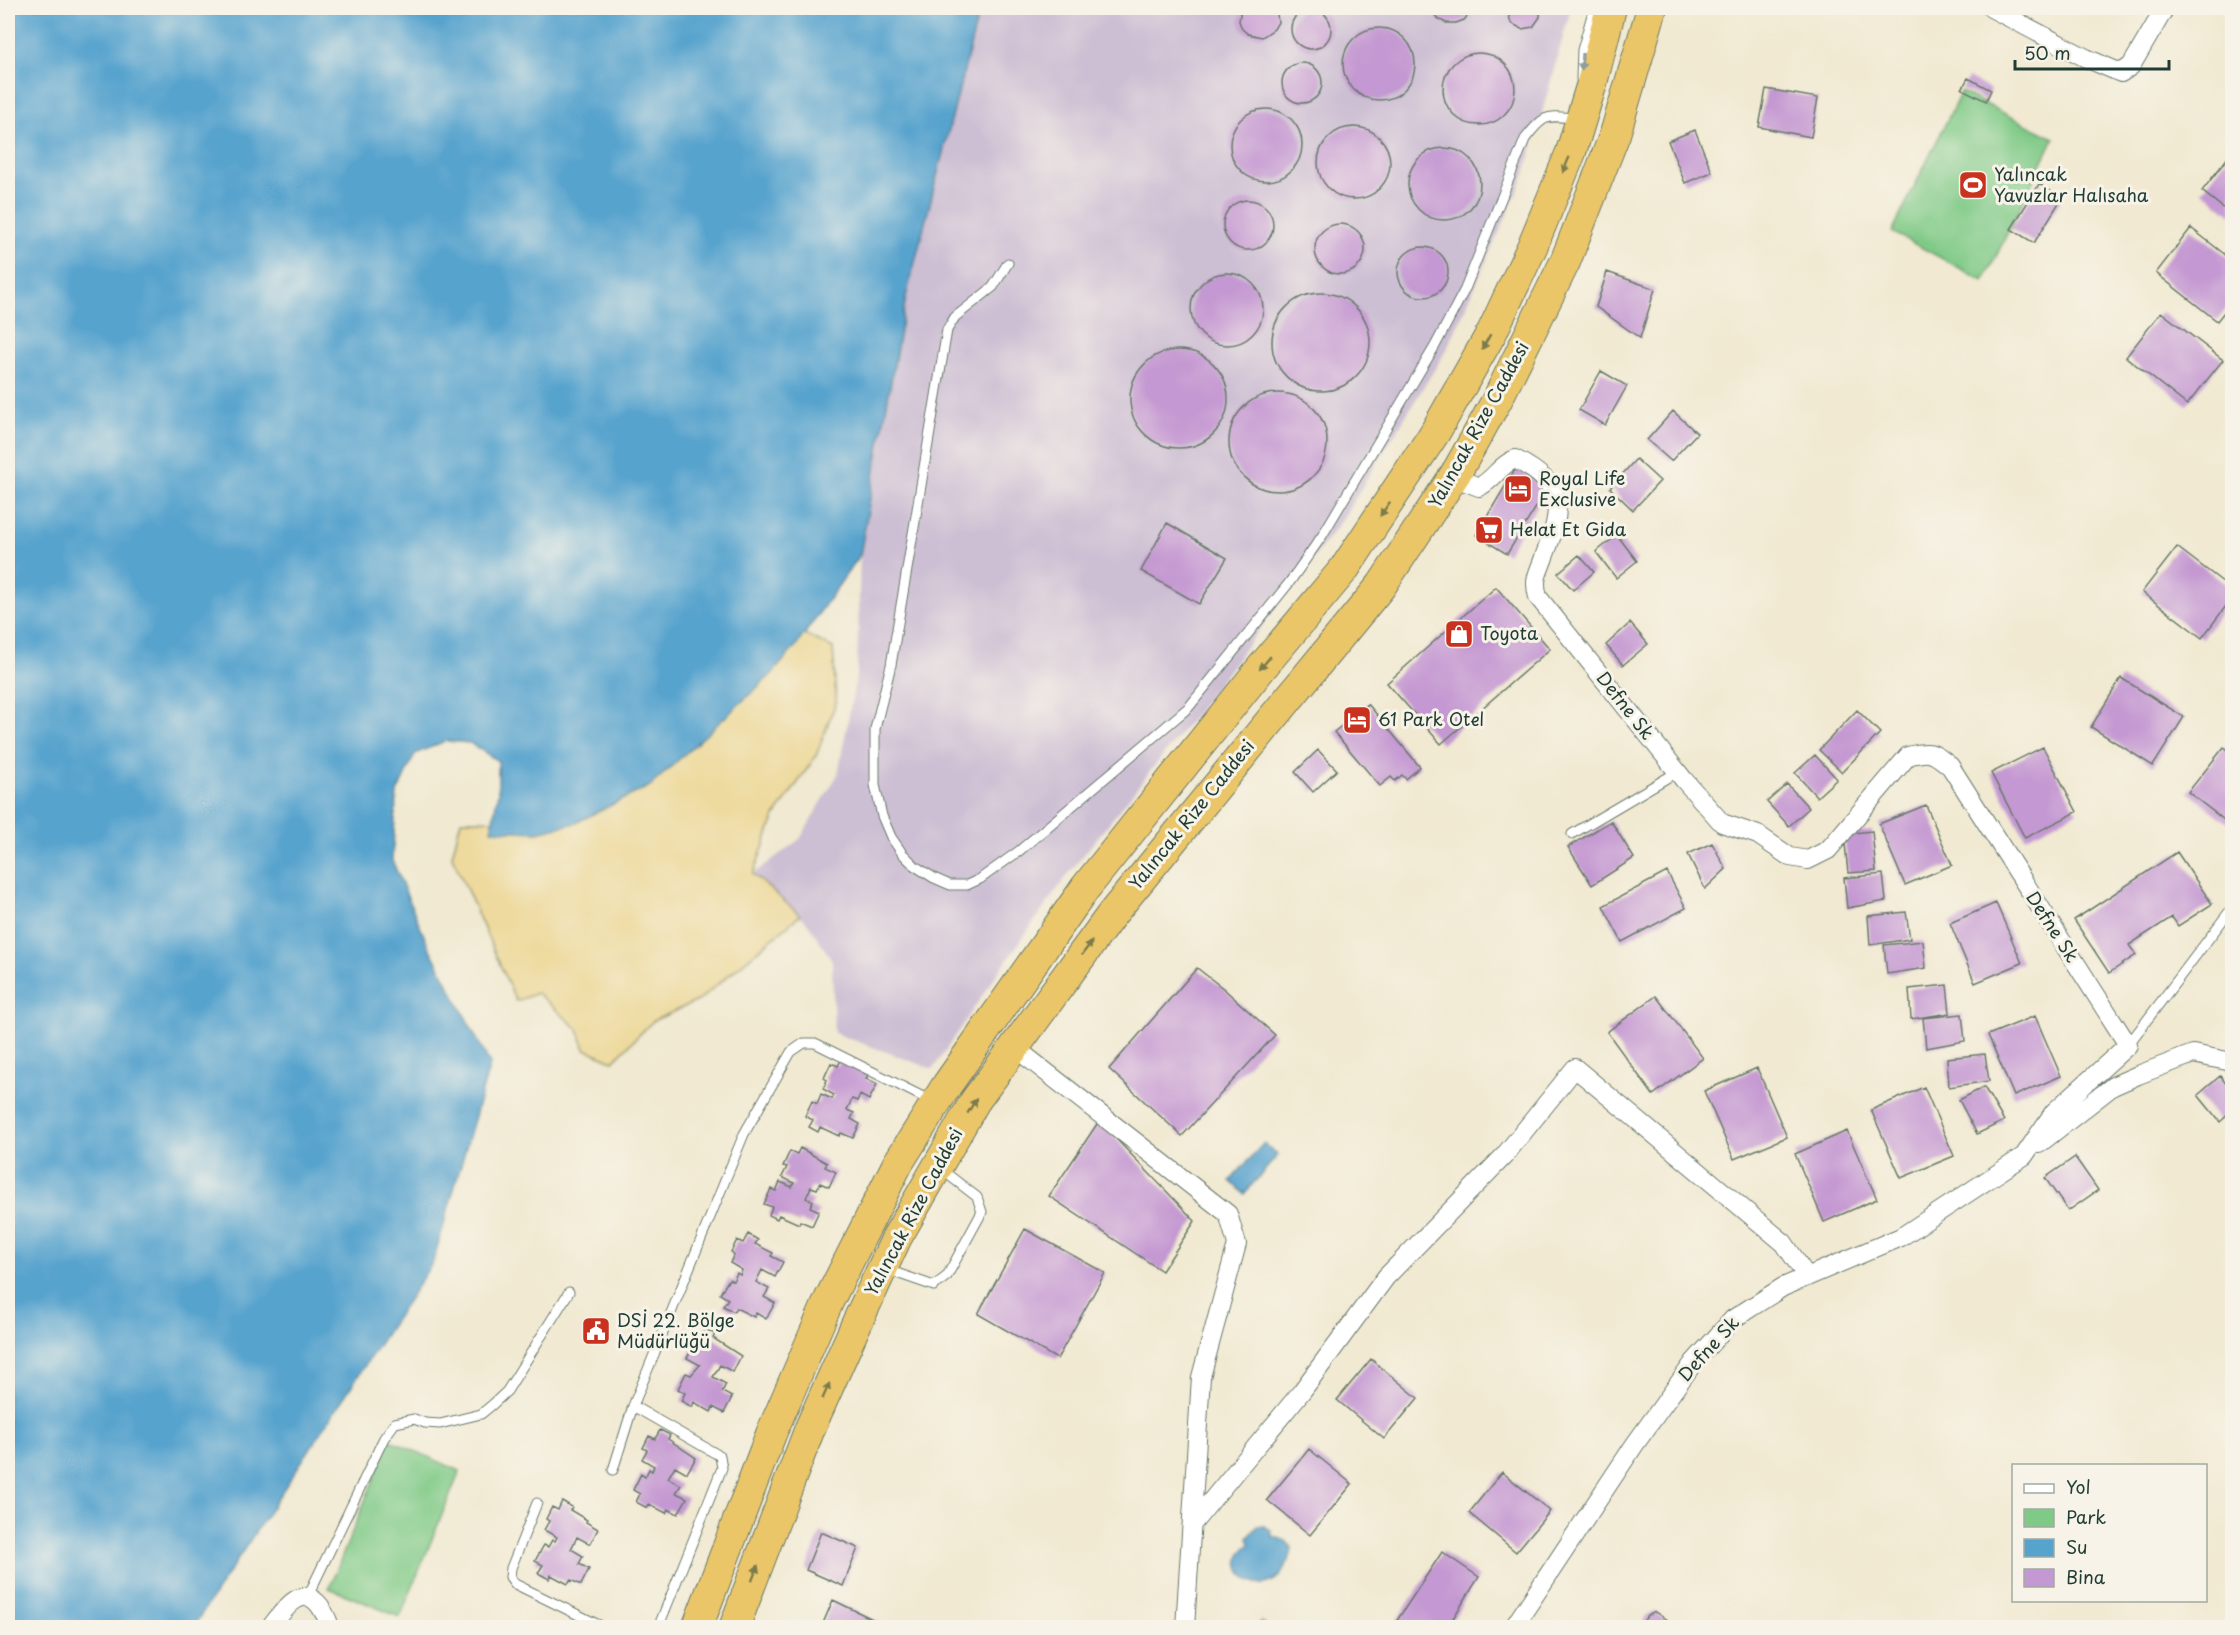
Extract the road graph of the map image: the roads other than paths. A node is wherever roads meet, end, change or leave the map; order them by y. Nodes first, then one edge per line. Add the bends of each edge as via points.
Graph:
1 (1594, 8) edge
2 (1611, 8) edge
3 (1652, 8) edge
4 (1991, 8) edge
5 (2165, 8) edge
6 (1581, 118) junction
7 (1008, 263) dead end
8 (1453, 477) junction
9 (1677, 772) junction
10 (1572, 834) dead end
11 (2232, 908) edge
12 (2128, 1045) junction
13 (1014, 1047) junction
14 (2232, 1062) edge
15 (935, 1104) junction
16 (2024, 1156) junction
17 (938, 1166) junction
18 (882, 1268) junction
19 (1807, 1277) junction
20 (570, 1292) dead end
21 (633, 1406) junction
22 (613, 1470) dead end
23 (537, 1503) dead end
24 (1193, 1523) junction
25 (308, 1596) junction
26 (270, 1628) edge
27 (330, 1628) edge
28 (605, 1628) edge
29 (658, 1628) edge
30 (698, 1628) edge
31 (734, 1628) edge
32 (1185, 1628) edge
33 (1513, 1628) edge

1 -> 6 lane, Yalıncak Rize Caddesi via 1581,61
2 - 6 highway, Yalıncak Rize Caddesi
3 - 8 highway, Yalıncak Rize Caddesi via 1615,134 1565,262 1497,400
4 - 5 street via 2121,73 2131,66
6 - 7 lane via 1547,116 1525,139 1465,289 1435,346 1322,536 1195,699 1019,851 980,879 967,885 950,885 915,866 891,837 875,785 876,729 891,665 947,330 956,317 993,287
6 -> 15 highway, Yalıncak Rize Caddesi via 1532,247 1492,332 1393,497 1345,568 1086,887
8 - 9 street, Defne Sk via 1479,487 1515,459 1532,467 1548,482 1558,504 1556,526 1534,583 1538,597
13 -> 8 highway, Yalıncak Rize Caddesi via 1112,914 1381,586
9 - 10 lane
9 - 12 street, Defne Sk via 1722,823 1758,835 1790,857 1808,860 1828,850 1908,756 1934,753 1950,766
11 - 12 lane
12 - 16 street, Defne Sk via 2054,1112
17 -> 13 highway, Yalıncak Rize Caddesi via 975,1101
13 - 24 street via 1228,1214 1237,1244 1201,1377
14 - 16 street via 2193,1054 2130,1078 2113,1086
15 - 21 lane via 815,1043 804,1043 791,1052 744,1134
15 - 30 highway, Yalıncak Rize Caddesi via 898,1163 829,1300 771,1434
16 - 19 street, Defne Sk via 1901,1237
17 - 18 highway, Yalıncak Rize Caddesi
17 - 18 lane via 977,1197 982,1212 962,1249 947,1276 934,1286
31 -> 18 highway, Yalıncak Rize Caddesi via 810,1428
19 - 24 street via 1784,1243 1575,1068 1504,1156 1386,1277 1302,1391
19 - 33 street, Defne Sk via 1783,1287 1732,1319 1694,1362
20 - 25 lane via 507,1391 487,1410 440,1424 414,1419 395,1423 384,1438
21 - 22 lane
21 - 29 lane via 720,1456 722,1463
23 - 28 lane via 510,1577 516,1584
24 - 32 street
25 - 26 street via 298,1596 289,1603
25 - 27 street via 318,1603

